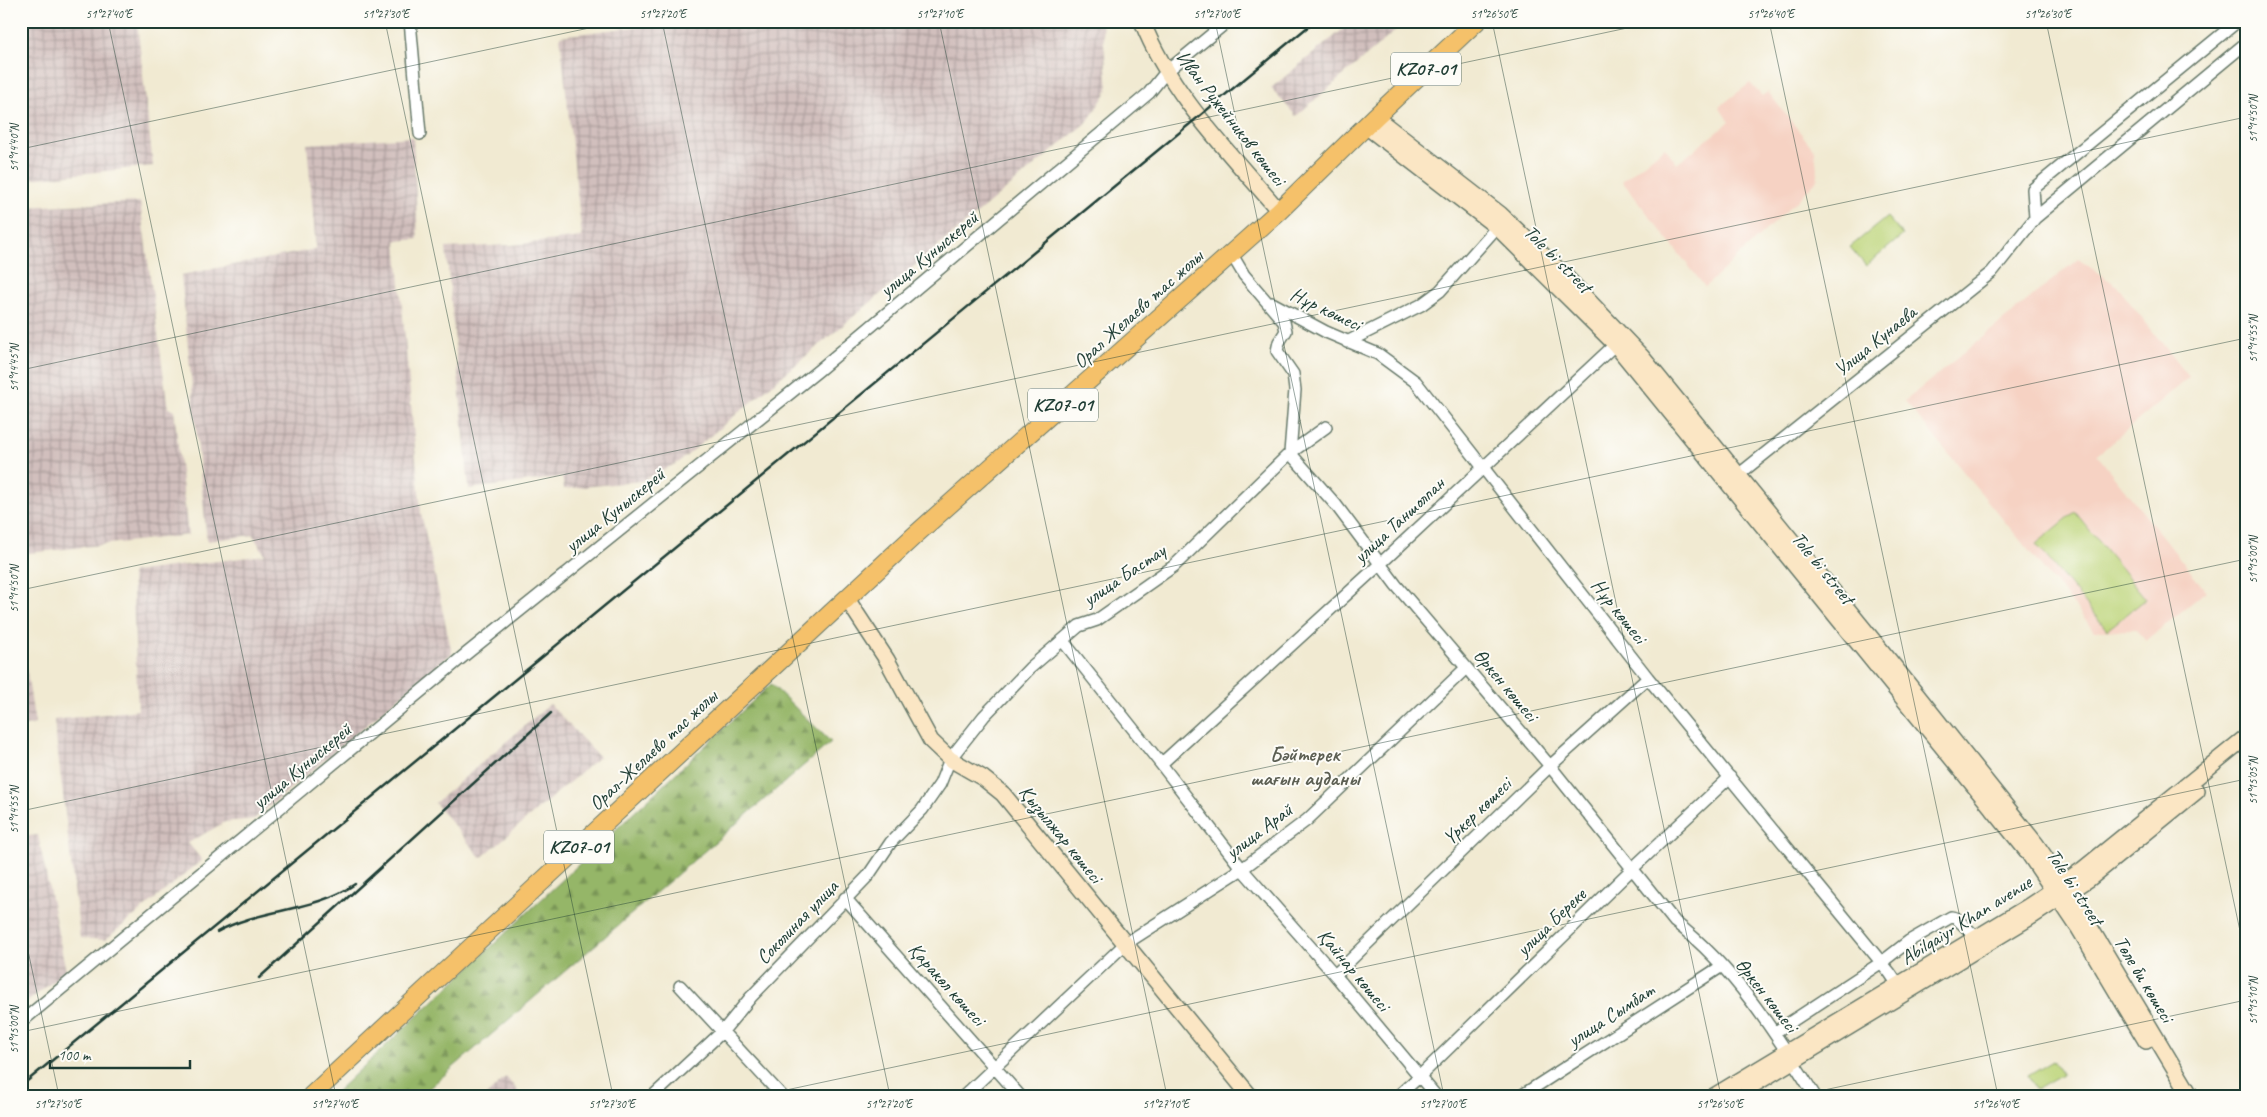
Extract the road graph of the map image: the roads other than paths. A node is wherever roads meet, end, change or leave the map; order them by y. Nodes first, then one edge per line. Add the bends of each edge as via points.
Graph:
1 (410, 21) edge
2 (1142, 21) edge
3 (1228, 21) edge
4 (1477, 21) edge
5 (2238, 21) edge
6 (2246, 43) edge
7 (1166, 72) junction
8 (1370, 122) junction
9 (420, 134) dead end
10 (1279, 211) junction
11 (2035, 218) junction
12 (1497, 227) junction
13 (1231, 253) junction
14 (1264, 299) junction
15 (1619, 340) junction
16 (1347, 342) junction
17 (1326, 427) dead end
18 (1290, 453) junction
19 (1483, 468) junction
20 (1734, 479) junction
21 (1379, 564) junction
22 (847, 599) junction
23 (1063, 641) junction
24 (1466, 668) junction
25 (1648, 678) junction
26 (2246, 737) edge
27 (2246, 750) edge
28 (950, 759) junction
29 (1161, 764) junction
30 (1550, 766) junction
31 (1730, 777) junction
32 (1242, 869) junction
33 (1632, 869) junction
34 (2061, 891) junction
35 (845, 898) junction
36 (1976, 938) junction
37 (1125, 944) junction
38 (1882, 962) junction
39 (1722, 966) junction
40 (1335, 975) junction
41 (680, 986) dead end
42 (1897, 992) junction
43 (21, 1022) edge
44 (723, 1031) junction
45 (1774, 1033) junction
46 (1793, 1062) junction
47 (995, 1066) junction
48 (1419, 1078) junction
49 (311, 1096) edge
50 (653, 1096) edge
51 (782, 1096) edge
52 (964, 1096) edge
53 (1020, 1096) edge
54 (1250, 1096) edge
55 (1398, 1096) edge
56 (1436, 1096) edge
57 (1521, 1096) edge
58 (1714, 1096) edge
59 (1734, 1096) edge
60 (1815, 1096) edge
61 (2179, 1096) edge
62 (2191, 1096) edge

1 - 9 street
2 - 7 main road, Иван Ружейников көшесі
3 - 7 street, улица Куныскерей
4 - 8 main road, KZ07-01
5 - 11 street via 2033,189
6 - 11 street, Улица Кунаева
7 - 10 main road, Иван Ружейников көшесі
7 - 43 street, улица Куныскерей via 1149,93 819,370 466,654
8 - 10 main road, KZ07-01
8 - 12 main road, Tole bi street
8 - 15 main road, Tole bi street via 1500,214 1565,276
10 - 13 main road, Орал Желаево тас жолы / KZ07-01
11 - 20 street, Улица Кунаева via 1992,272
12 - 15 main road, Tole bi street
12 - 16 street via 1440,291 1421,305
13 - 14 street
13 - 22 main road, Орал Желаево тас жолы / KZ07-01
14 - 16 street, Нұр көшесі
14 - 18 street via 1284,322 1286,331 1276,351 1293,374 1295,390
15 - 19 street, улица Таншолпан
15 - 20 main road, Tole bi street
16 - 19 street, Нұр көшесі via 1378,354 1416,382
17 - 18 street, улица Бастау
18 - 21 street, Өркен көшесі via 1336,505
18 - 23 street, улица Бастау via 1174,566 1097,620 1080,626
19 - 21 street, улица Таншолпан
19 - 25 street, Нұр көшесі
20 - 34 main road, Tole bi street via 2030,837
21 - 24 street, Өркен көшесі
21 - 29 street, улица Таншолпан
22 - 28 main road, Қызылжар көшесі via 887,660 931,741
22 - 49 main road, Орал-Желаево тас жолы / KZ07-01
23 - 28 street, улица Бастау via 1004,695
23 - 29 street, Қайнар көшесі
24 - 30 street, Өркен көшесі
24 - 32 street, улица Арай via 1307,820
25 - 30 street, Үркер көшесі
25 - 31 street, Нұр көшесі
26 - 34 main road, Abilqaiyr Khan avenue
27 - 34 main road, Abilqaiyr Khan avenue via 2139,840
28 - 35 street, Соколиная улица via 940,784 922,810 891,842 868,876
28 - 37 main road, Қызылжар көшесі via 984,778 1004,794
29 - 32 street, Қайнар көшесі
30 - 33 street, Өркен көшесі
30 - 40 street, Үркер көшесі
31 - 33 street, улица Береке
31 - 38 street, Нұр көшесі
32 - 37 street, улица Арай
32 - 40 street, Қайнар көшесі
33 - 39 street, Өркен көшесі via 1675,922
33 - 48 street, улица Береке
34 - 36 main road, Abilqaiyr Khan avenue
34 - 42 main road, Abilqaiyr Khan avenue
34 - 61 main road, Tole bi street
34 - 62 main road, Төле би көшесі
35 - 44 street, Соколиная улица
35 - 47 street, Қаракөл көшесі
36 - 38 street via 1951,917 1909,941
36 - 42 main road, Abilqaiyr Khan avenue
37 - 47 street, улица Арай
37 - 54 main road, Қызылжар көшесі
38 - 42 street, Нұр көшесі
38 - 45 street
39 - 45 street, Өркен көшесі
39 - 57 street, улица Сымбат
40 - 48 street, Қайнар көшесі
41 - 44 street
42 - 46 main road, Abilqaiyr Khan avenue
44 - 50 street, Соколиная улица
44 - 51 street
45 - 46 street, Өркен көшесі
46 - 58 main road, Abilqaiyr Khan avenue
46 - 59 main road, Abilqaiyr Khan avenue
46 - 60 street, Өркен көшесі
47 - 52 street, улица Арай
47 - 53 street, Қаракөл көшесі
48 - 55 street, улица Береке
48 - 56 street, Қайнар көшесі

